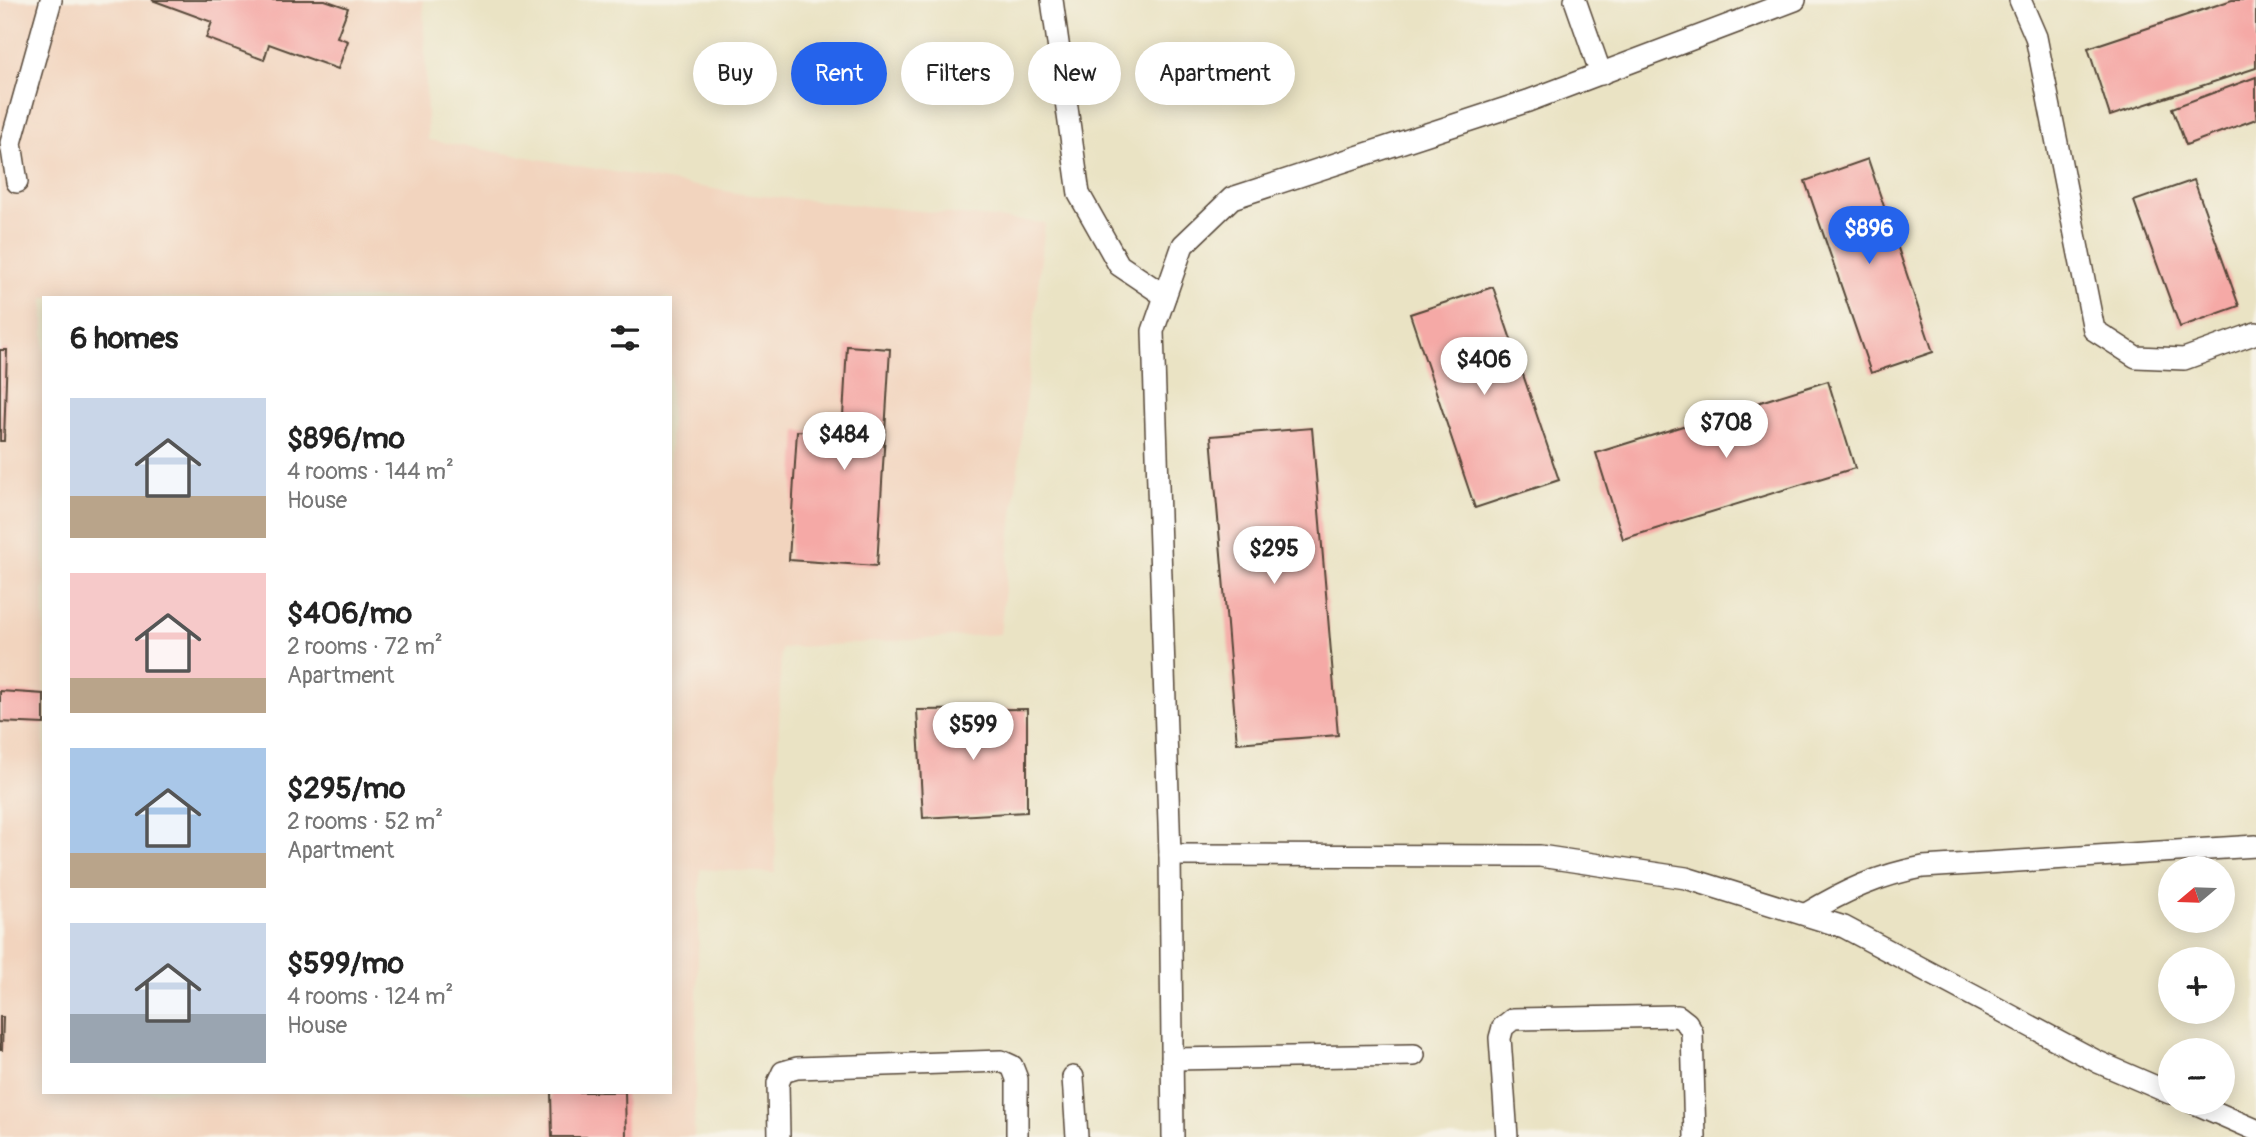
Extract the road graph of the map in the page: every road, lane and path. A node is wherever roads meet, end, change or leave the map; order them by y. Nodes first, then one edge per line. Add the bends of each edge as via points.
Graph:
1 (51, 0) edge
2 (1052, 0) edge
3 (1575, 0) edge
4 (1795, 0) edge
5 (2021, 0) edge
6 (1601, 74) junction
7 (17, 182) dead end
8 (1165, 296) junction
9 (2256, 333) edge
10 (2256, 846) edge
11 (1170, 855) junction
12 (1805, 914) junction
13 (1414, 1055) dead end
14 (1172, 1059) junction
15 (1073, 1077) dead end
16 (2158, 1088) edge
17 (2222, 1115) edge
18 (2256, 1130) edge
19 (779, 1137) edge
20 (1017, 1137) edge
21 (1077, 1137) edge
22 (1173, 1137) edge
23 (1507, 1137) edge
24 (1695, 1137) edge

1 - 7 lane via 11,143
2 - 8 lane via 1079,194 1119,265
3 - 6 lane
4 - 6 lane
5 - 9 lane via 2036,37 2094,330 2136,357 2184,359
6 - 8 lane via 1232,198 1183,245
8 - 11 lane via 1153,331
10 - 12 lane via 1923,867 1887,873
11 - 12 lane via 1540,856 1686,878
11 - 14 lane
12 - 16 lane via 1844,926 2098,1062
13 - 14 lane
14 - 22 lane
15 - 21 lane
17 - 18 lane
19 - 20 lane via 778,1083 783,1072 1001,1061 1012,1066 1017,1079
23 - 24 lane via 1500,1038 1513,1018 1678,1016 1692,1032

